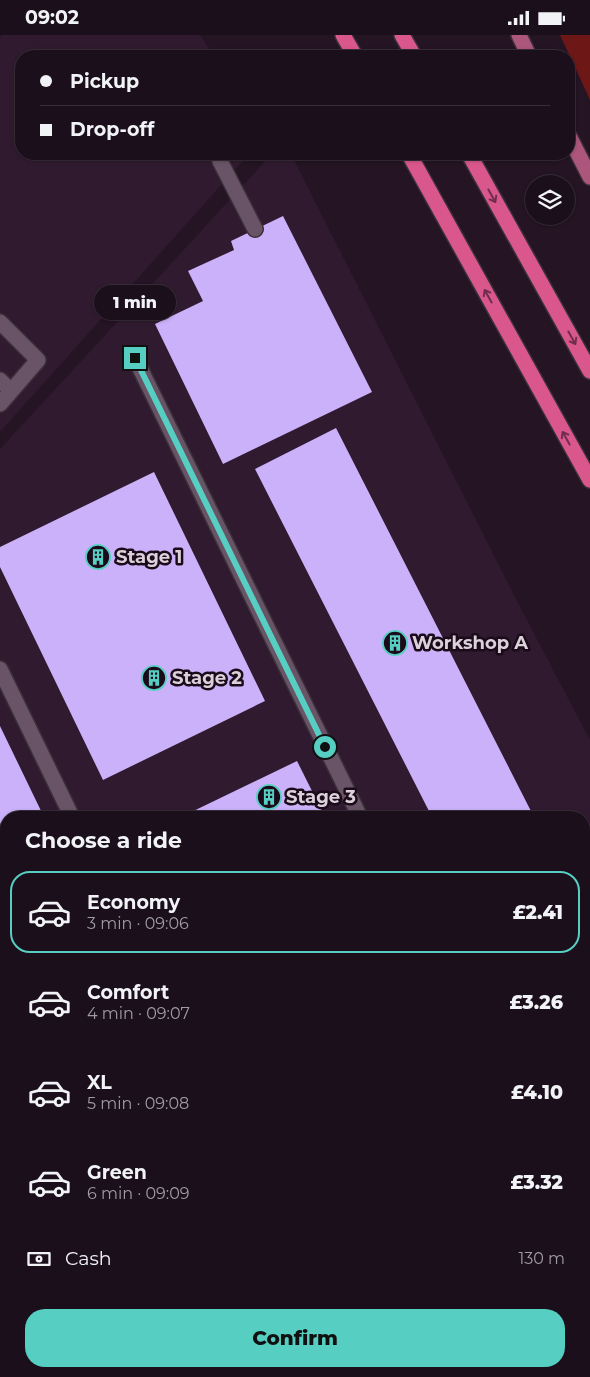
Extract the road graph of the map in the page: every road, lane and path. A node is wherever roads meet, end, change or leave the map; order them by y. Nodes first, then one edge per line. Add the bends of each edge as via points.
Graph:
1 (343, 35) edge
2 (402, 35) edge
3 (519, 35) edge
4 (352, 50) edge
5 (411, 50) edge
6 (526, 50) edge
7 (575, 148) edge
8 (412, 160) edge
9 (472, 160) edge
10 (220, 161) dead end
11 (590, 177) edge
12 (255, 229) dead end
13 (0, 322) edge
14 (135, 358) dead end
15 (590, 371) edge
16 (0, 380) edge
17 (11, 391) junction
18 (0, 403) edge
19 (590, 480) edge
20 (0, 669) edge
21 (69, 811) edge
22 (357, 811) edge

1 - 4 highway
2 - 5 highway
3 - 6 main road
7 - 11 main road
19 -> 8 highway
9 -> 15 highway
10 - 12 lane
13 - 17 lane via 38,360
14 - 22 lane
16 - 17 lane
17 - 18 lane
20 - 21 lane

